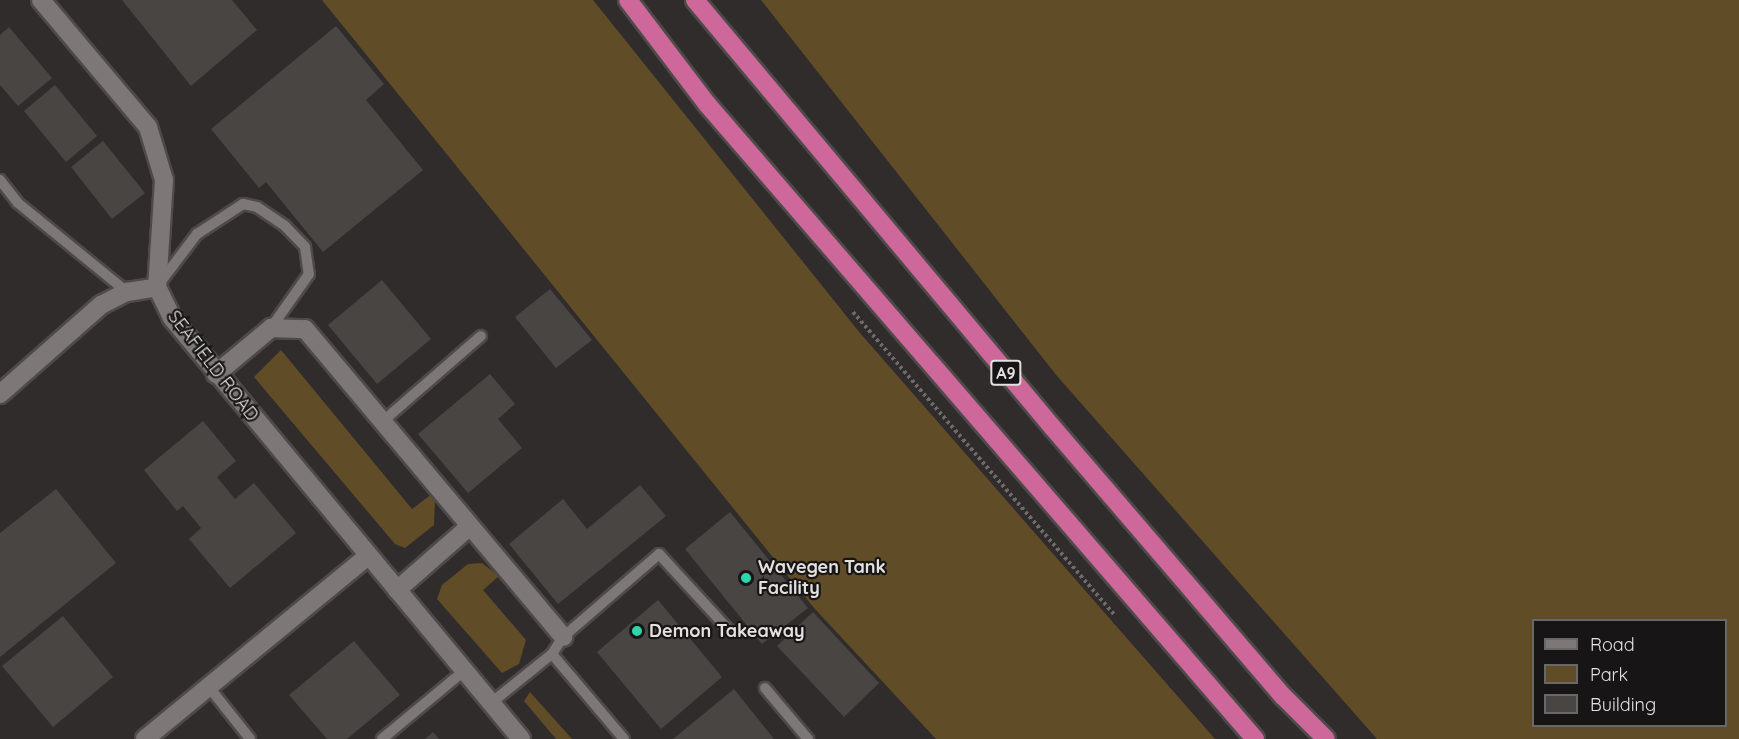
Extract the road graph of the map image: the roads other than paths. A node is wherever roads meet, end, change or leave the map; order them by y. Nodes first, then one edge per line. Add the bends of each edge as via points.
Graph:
1 (41, 0) edge
2 (628, 0) edge
3 (695, 0) edge
4 (0, 180) edge
5 (157, 287) junction
6 (127, 292) junction
7 (271, 328) junction
8 (481, 336) dead end
9 (216, 374) junction
10 (0, 394) edge
11 (382, 422) junction
12 (469, 527) junction
13 (368, 556) junction
14 (397, 590) junction
15 (728, 629) dead end
16 (563, 637) junction
17 (552, 654) junction
18 (464, 671) junction
19 (209, 687) junction
20 (765, 688) dead end
21 (491, 704) junction
22 (145, 739) edge
23 (250, 739) edge
24 (382, 739) edge
25 (521, 739) edge
26 (624, 739) edge
27 (808, 739) edge
28 (1255, 739) edge
29 (1326, 739) edge

1 - 5 street, SEAFIELD ROAD via 148,127 164,180
2 - 28 highway via 707,104
3 - 29 highway, A9 via 1054,429 1284,697
4 - 6 lane via 18,202
5 - 6 street
5 - 7 lane via 197,234 243,204 257,207 285,226 305,247 309,274
5 - 9 street, SEAFIELD ROAD via 172,318
6 - 10 street via 101,305
7 - 9 street
7 - 11 street via 305,329
8 - 11 lane
9 - 13 street, SEAFIELD ROAD
11 - 12 street
12 - 14 street
12 - 16 street
13 - 14 street, SEAFIELD ROAD
13 - 19 street
14 - 18 street, SEAFIELD ROAD
15 - 16 lane via 659,554
16 - 17 lane
17 - 21 lane
17 - 26 lane
18 - 21 street, SEAFIELD ROAD
18 - 24 lane
19 - 22 street
19 - 23 lane
20 - 27 lane
21 - 25 street, SEAFIELD ROAD

